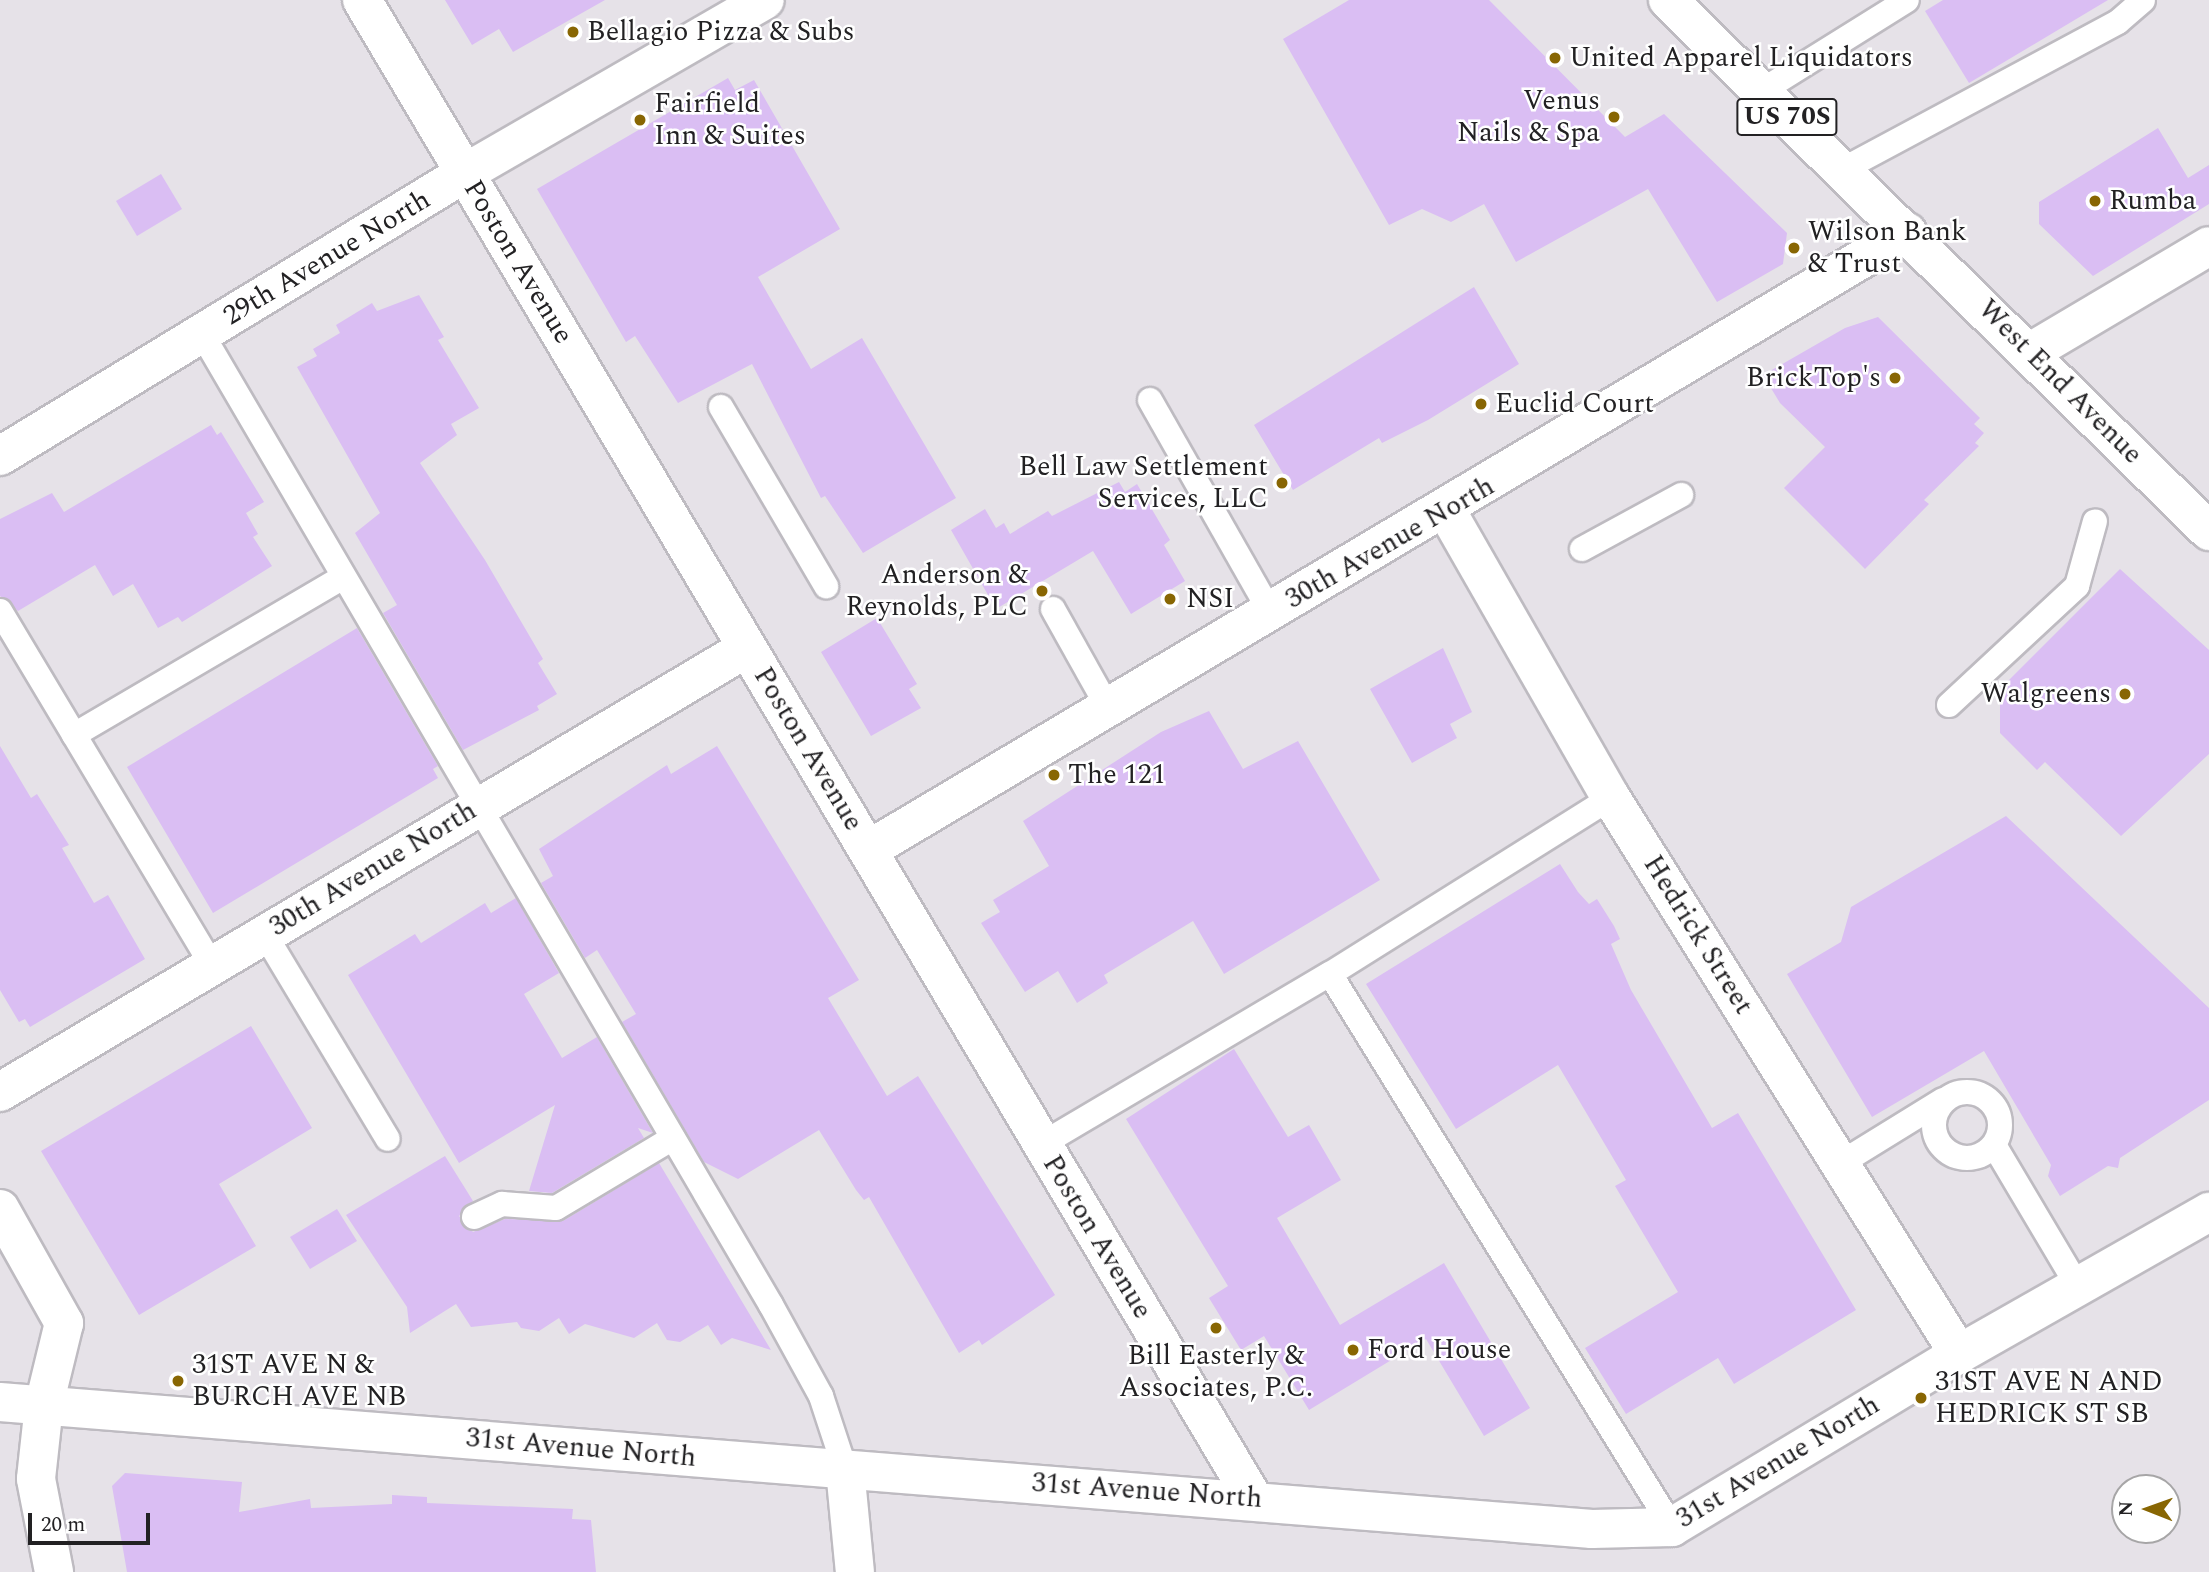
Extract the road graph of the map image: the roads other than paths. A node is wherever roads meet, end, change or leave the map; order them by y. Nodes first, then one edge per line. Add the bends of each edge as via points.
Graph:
1 (362, 0) edge
2 (765, 0) edge
3 (1668, 0) edge
4 (1907, 0) edge
5 (2143, 0) edge
6 (1760, 92) junction
7 (1842, 170) junction
8 (465, 173) junction
9 (1907, 232) junction
10 (2209, 246) edge
11 (202, 334) junction
12 (2029, 353) junction
13 (1150, 400) dead end
14 (721, 407) dead end
15 (0, 456) edge
16 (1682, 495) dead end
17 (1446, 510) junction
18 (2095, 521) dead end
19 (2209, 531) edge
20 (1582, 549) dead end
21 (343, 578) junction
22 (826, 586) dead end
23 (1053, 609) dead end
24 (0, 611) edge
25 (1271, 613) junction
26 (747, 648) junction
27 (1950, 705) dead end
28 (1109, 709) junction
29 (74, 735) junction
30 (1611, 798) junction
31 (477, 807) junction
32 (869, 850) junction
33 (264, 933) junction
34 (212, 965) junction
35 (1330, 974) junction
36 (0, 1092) edge
37 (1953, 1094) junction
38 (388, 1139) dead end
39 (673, 1139) junction
40 (1042, 1144) junction
41 (1994, 1146) junction
42 (1841, 1163) junction
43 (0, 1209) edge
44 (2209, 1212) edge
45 (474, 1217) dead end
46 (2077, 1285) junction
47 (1959, 1354) junction
48 (0, 1402) edge
49 (44, 1405) junction
50 (845, 1469) junction
51 (1253, 1499) junction
52 (1672, 1527) junction
53 (54, 1572) edge
54 (855, 1572) edge

1 - 8 street, Poston Avenue
2 - 8 street, 29th Avenue North
3 - 6 street, West End Avenue / US 70S
4 - 6 lane
5 - 7 lane via 2118,22
6 - 7 street, West End Avenue / US 70S
7 - 9 street, West End Avenue / US 70S
8 - 11 street, 29th Avenue North
8 - 26 street, Poston Avenue
9 - 12 street, West End Avenue / US 70S
9 - 17 street, 30th Avenue North
10 - 12 street
11 - 15 street, 29th Avenue North
11 - 21 lane
12 - 19 street, West End Avenue / US 70S
13 - 25 lane
14 - 22 lane
16 - 20 lane
17 - 25 street, 30th Avenue North
17 - 30 street, Hedrick Street
18 - 27 lane via 2077,586
21 - 29 lane
21 - 31 lane
23 - 28 lane
24 - 29 lane
25 - 28 street, 30th Avenue North
26 - 31 street, 30th Avenue North
26 - 32 street, Poston Avenue
28 - 32 street, 30th Avenue North
29 - 34 lane
30 - 35 lane
30 - 42 street, Hedrick Street
31 - 33 street, 30th Avenue North
31 - 39 lane
32 - 40 street, Poston Avenue
33 - 34 street, 30th Avenue North
33 - 38 lane
34 - 36 street, 30th Avenue North
35 - 40 lane
35 - 52 lane
37 - 41 lane via 1974,1093 1990,1101 2000,1124
37 - 41 lane via 1934,1118 1942,1148 1968,1159
37 - 42 lane
39 - 45 lane via 556,1208 502,1204
39 - 50 lane via 821,1396
40 - 51 street, Poston Avenue
41 - 46 lane
42 - 47 street, Hedrick Street
43 - 49 street via 64,1323
44 - 46 street, 31st Avenue North
46 - 47 street, 31st Avenue North
47 - 52 street, 31st Avenue North
48 - 49 street, 31st Avenue North
49 - 50 street, 31st Avenue North
49 - 53 street via 36,1479
50 - 51 street, 31st Avenue North
50 - 54 street
51 - 52 street, 31st Avenue North via 1592,1529

